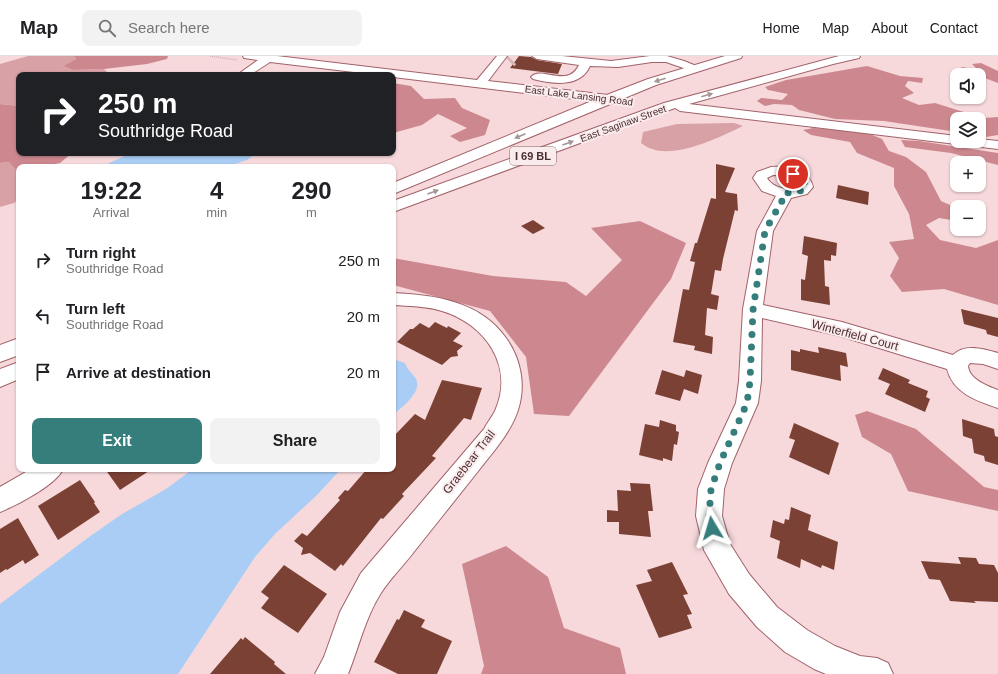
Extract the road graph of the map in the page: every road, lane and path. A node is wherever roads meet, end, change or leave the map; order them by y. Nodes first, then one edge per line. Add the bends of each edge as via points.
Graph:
1 (248, 56) edge
2 (537, 56) edge
3 (737, 56) edge
4 (855, 56) edge
5 (271, 57) edge
6 (833, 58) edge
7 (506, 59) tunnel mouth
8 (586, 62) junction
9 (695, 69) junction
10 (490, 71) junction
11 (248, 72) edge
12 (387, 72) edge
13 (396, 73) edge
14 (505, 73) dead end
15 (528, 76) dead end
16 (480, 84) junction
17 (608, 99) junction
18 (669, 106) junction
19 (950, 139) edge
20 (986, 144) edge
21 (998, 145) edge
22 (396, 188) edge
23 (784, 193) dead end
24 (396, 205) edge
25 (396, 300) edge
26 (753, 310) junction
27 (16, 347) edge
28 (0, 354) edge
29 (998, 361) edge
30 (957, 364) junction
31 (16, 371) edge
32 (0, 378) edge
33 (998, 399) edge
34 (46, 472) edge
35 (0, 500) edge
36 (331, 674) edge
37 (877, 674) edge

1 - 5 street, East Lake Lansing Road
2 - 8 street
3 - 9 main road, I 69 BL
4 - 6 main road, East Saginaw Street / I 69 BL
5 - 11 street
5 - 12 street, East Lake Lansing Road
18 -> 6 main road, East Saginaw Street / I 69 BL
7 - 10 street
8 - 9 street via 627,64 666,59
8 - 15 street via 580,74 561,80
9 -> 17 main road, I 69 BL
10 - 14 street
10 - 16 street
13 - 16 street, East Lake Lansing Road
16 - 17 street, East Lake Lansing Road
17 - 18 main road, East Lake Lansing Road
17 -> 22 main road, I 69 BL
18 - 19 main road, East Lake Lansing Road
24 -> 18 main road, East Saginaw Street / I 69 BL
20 - 21 main road
23 - 26 street via 765,231
25 - 36 street, Graebear Trail via 428,301 454,308 480,322 500,341 509,360 512,384 507,409 492,436 371,583 351,623
26 - 30 street, Winterfield Court via 842,329
26 - 37 street via 747,403 711,489 709,516 718,550 739,584 767,617 796,641 825,658 860,672
27 - 28 main road
29 - 30 street via 981,356 966,356
30 - 33 street via 957,370 968,384 977,391
31 - 32 main road
34 - 35 street

